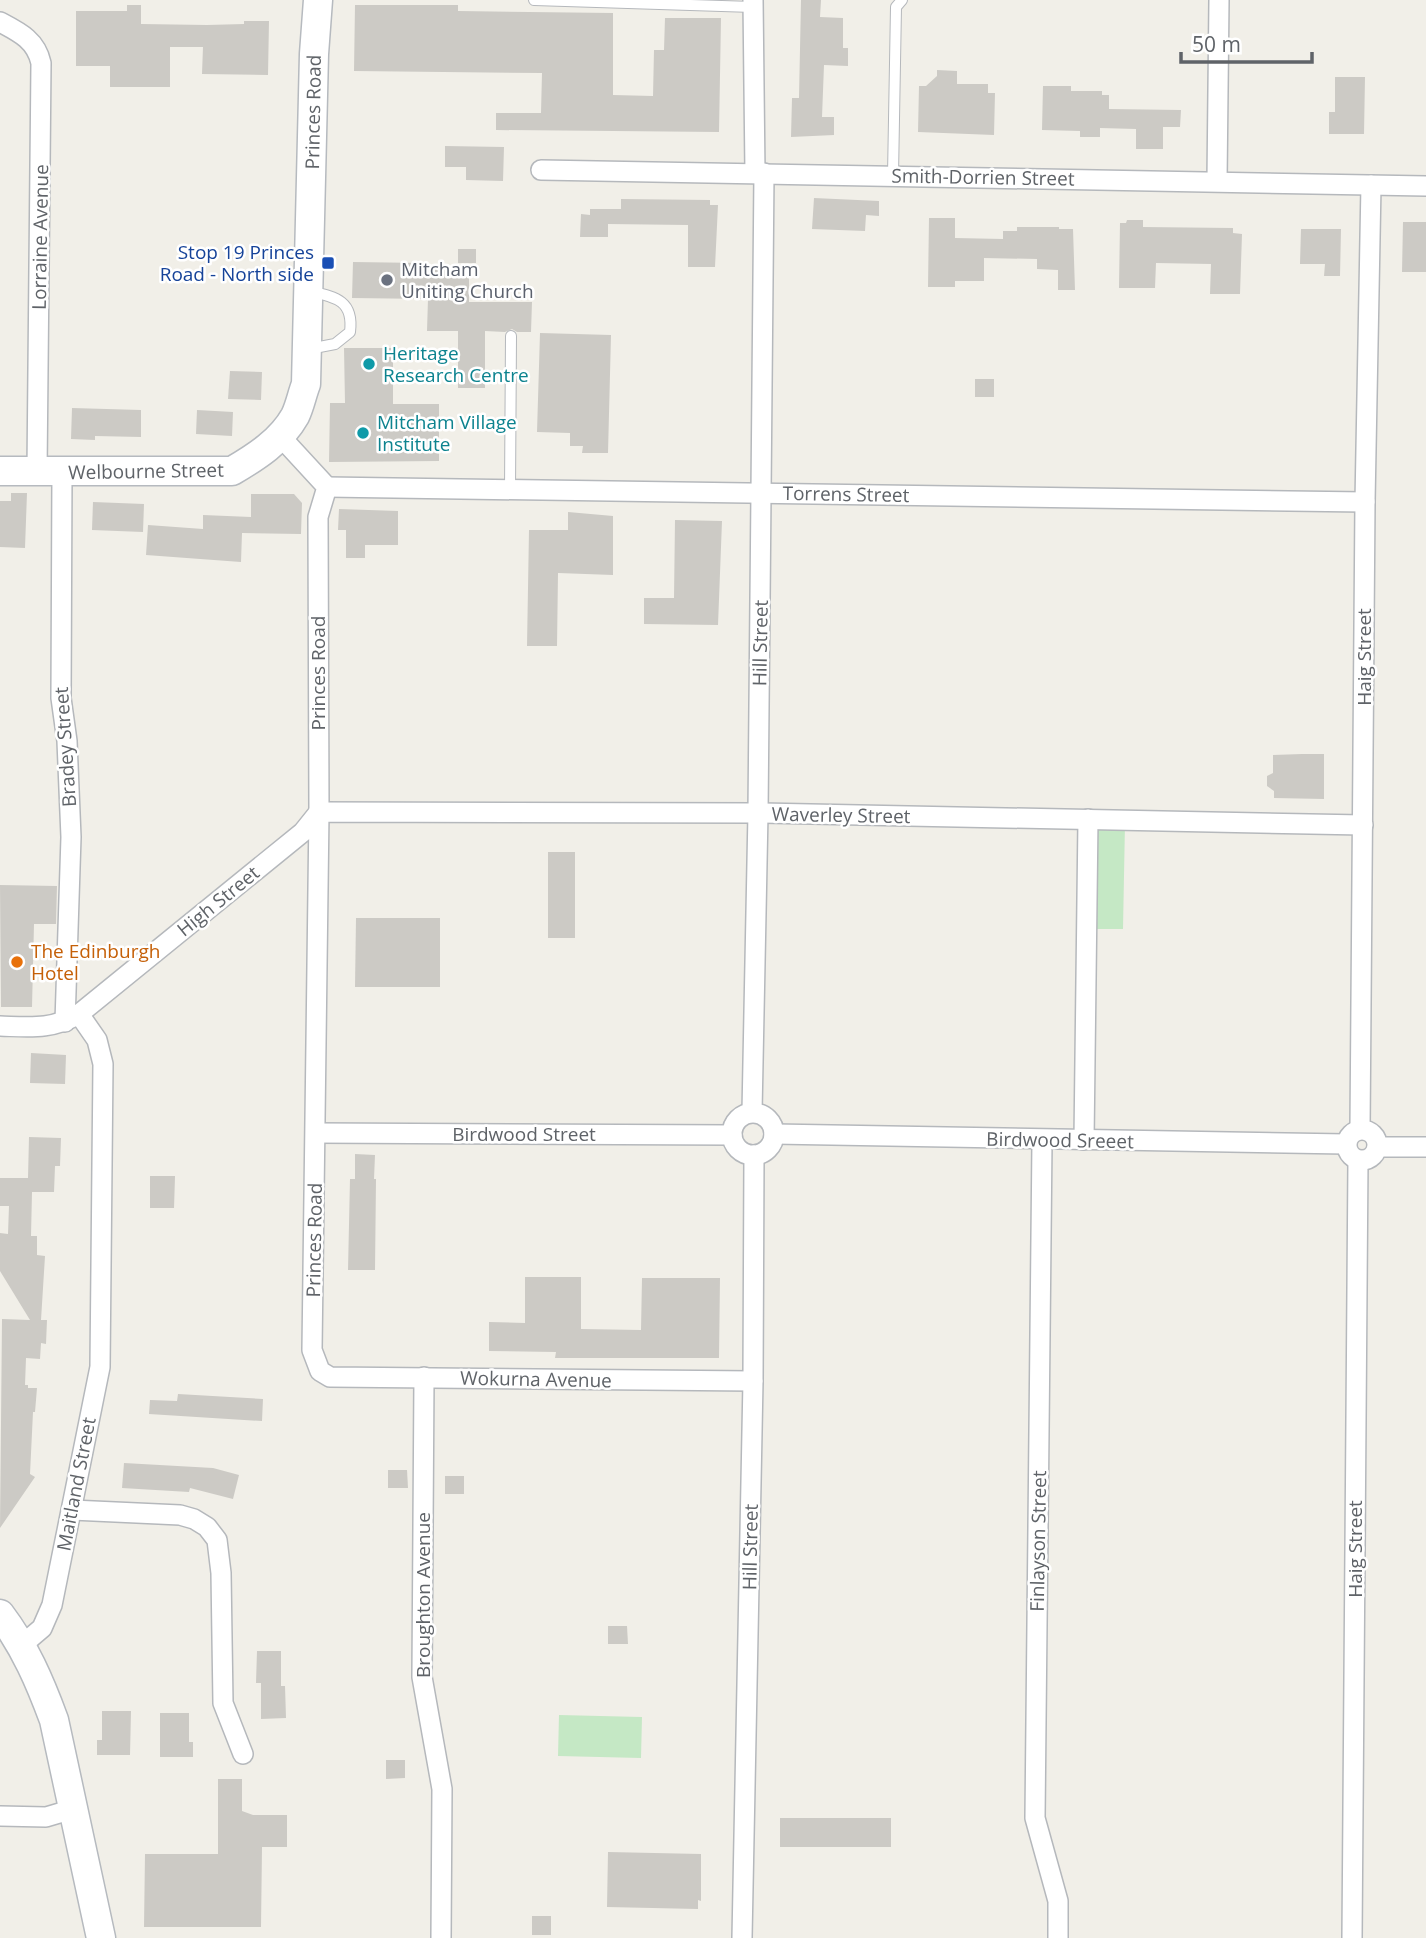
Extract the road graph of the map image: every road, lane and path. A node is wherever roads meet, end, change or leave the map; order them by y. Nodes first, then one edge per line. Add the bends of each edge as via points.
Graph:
1 (318, 0) edge
2 (534, 0) edge
3 (902, 0) edge
4 (1219, 0) edge
5 (753, 3) edge
6 (0, 22) edge
7 (541, 170) dead end
8 (759, 173) junction
9 (893, 175) junction
10 (1217, 181) junction
11 (1371, 185) junction
12 (1426, 186) edge
13 (309, 291) junction
14 (511, 336) dead end
15 (307, 349) junction
16 (280, 436) junction
17 (0, 471) edge
18 (50, 472) junction
19 (327, 487) junction
20 (510, 490) junction
21 (762, 493) junction
22 (1365, 502) junction
23 (319, 812) junction
24 (758, 813) junction
25 (1088, 820) junction
26 (1363, 825) junction
27 (72, 1018) junction
28 (0, 1026) edge
29 (752, 1112) junction
30 (1360, 1129) junction
31 (316, 1133) junction
32 (774, 1134) junction
33 (732, 1135) junction
34 (1042, 1140) junction
35 (1084, 1140) junction
36 (1377, 1147) junction
37 (1426, 1147) edge
38 (1352, 1152) junction
39 (754, 1155) junction
40 (320, 1371) joint
41 (424, 1377) junction
42 (753, 1381) junction
43 (72, 1510) junction
44 (0, 1614) edge
45 (11, 1643) edge
46 (243, 1754) dead end
47 (67, 1811) junction
48 (0, 1816) edge
49 (87, 1938) edge
50 (101, 1938) edge
51 (441, 1938) edge
52 (743, 1938) edge
53 (1058, 1938) edge
54 (1352, 1938) edge

1 - 13 street, Princes Road
2 - 5 lane
3 - 9 lane via 896,7
4 - 10 street
5 - 8 street, Hill Street
6 - 18 street, Lorraine Avenue via 32,42 41,63
7 - 8 street, Smith-Dorrien Street
8 - 9 street, Smith-Dorrien Street
8 - 21 street, Hill Street
9 - 10 street, Smith-Dorrien Street
10 - 11 street, Smith-Dorrien Street
11 - 12 street, Smith-Dorrien Street
11 - 22 street, Haig Street
13 - 15 street, Princes Road
13 - 15 lane via 346,305 352,322 350,331 335,344
14 - 20 lane
15 - 16 street, Princes Road via 306,384 295,415
16 - 18 street, Welbourne Street via 232,471
16 - 19 street
17 - 18 street, Welbourne Street
18 - 27 street, Bradey Street via 71,837
19 - 20 street, Torrens Street
19 - 23 street, Princes Road via 318,517
20 - 21 street, Torrens Street
21 - 22 street, Torrens Street
21 - 24 street, Hill Street
22 - 26 street, Haig Street
23 - 24 street, Waverley Street
23 - 27 street, High Street via 303,832
23 - 31 street, Princes Road
24 - 25 street, Waverley Street
24 - 29 street, Hill Street
25 - 26 street, Waverley Street
25 - 35 street
26 - 30 street, Haig Street
27 - 28 street, High Street via 45,1027
27 - 43 street, Maitland Street via 97,1040 103,1064 100,1367
29 - 32 street via 765,1116
29 - 33 street via 741,1116
30 - 36 street via 1372,1133
30 - 38 street via 1351,1134
31 - 33 street, Birdwood Street
31 - 40 street, Princes Road via 313,1350
32 - 34 street, Birdwood Sreeet
32 - 39 street via 766,1151
33 - 39 street via 742,1152
34 - 35 street, Birdwood Sreeet
34 - 53 street, Finlayson Street via 1035,1818 1058,1901
35 - 38 street, Birdwood Sreeet
36 - 37 street
36 - 38 street via 1369,1159
38 - 54 street, Haig Street
39 - 42 street, Hill Street
40 - 41 street, Wokurna Avenue via 330,1377
41 - 42 street, Wokurna Avenue
41 - 51 street, Broughton Avenue via 422,1677 442,1789
42 - 52 street, Hill Street
43 - 45 street, Maitland Street via 52,1605 42,1629
43 - 46 street via 180,1515 207,1528 217,1541 223,1703
44 - 45 street
45 - 47 street
47 - 48 street via 46,1817
47 - 49 street
47 - 50 street

